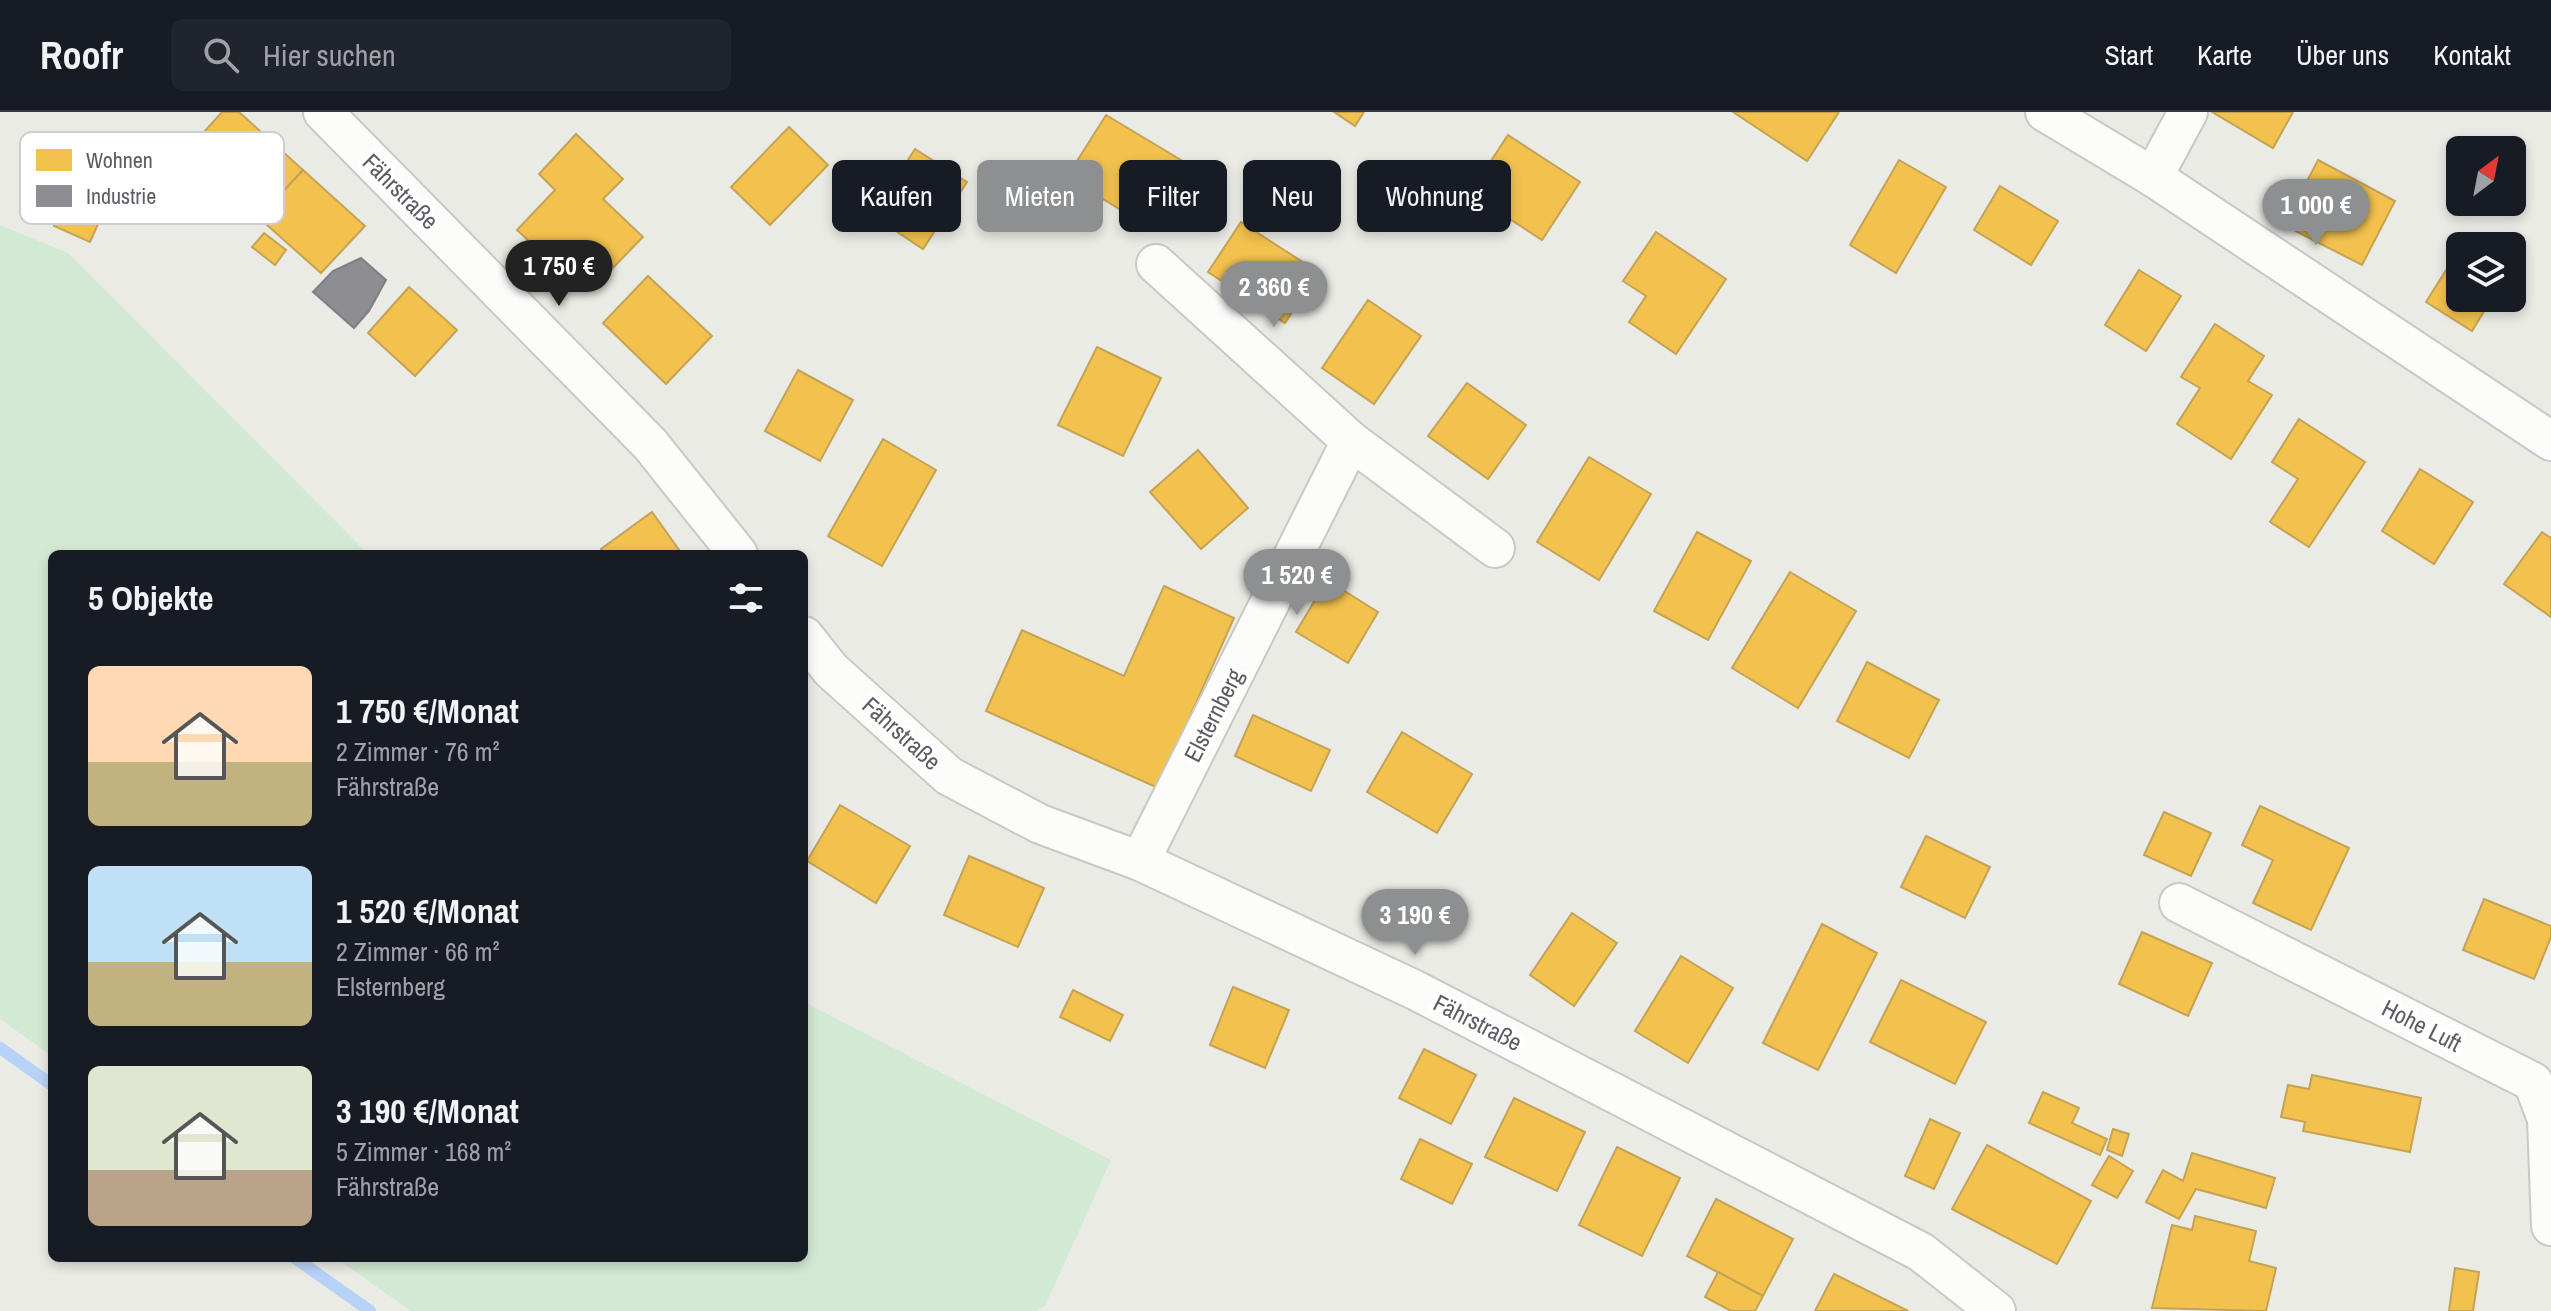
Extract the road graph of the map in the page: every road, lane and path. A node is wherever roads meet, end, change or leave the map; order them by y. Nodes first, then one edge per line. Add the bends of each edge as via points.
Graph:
1 (323, 112) edge
2 (2045, 112) edge
3 (2188, 112) edge
4 (2153, 177) junction
5 (1156, 264) dead end
6 (1351, 441) junction
7 (2551, 441) edge
8 (1495, 548) dead end
9 (735, 550) edge
10 (808, 641) edge
11 (1140, 861) junction
12 (2179, 903) dead end
13 (2551, 1226) edge
14 (1996, 1311) edge

1 - 9 street, Fährstraße via 650,444
2 - 4 street
3 - 4 street
4 - 7 street
5 - 6 street
6 - 8 street
6 - 11 street, Elsternberg
10 - 11 street, Fährstraße via 831,670 949,776 1040,824
11 - 14 street, Fährstraße via 1415,990 1907,1244
12 - 13 street, Hohe Luft via 2533,1082 2547,1119

